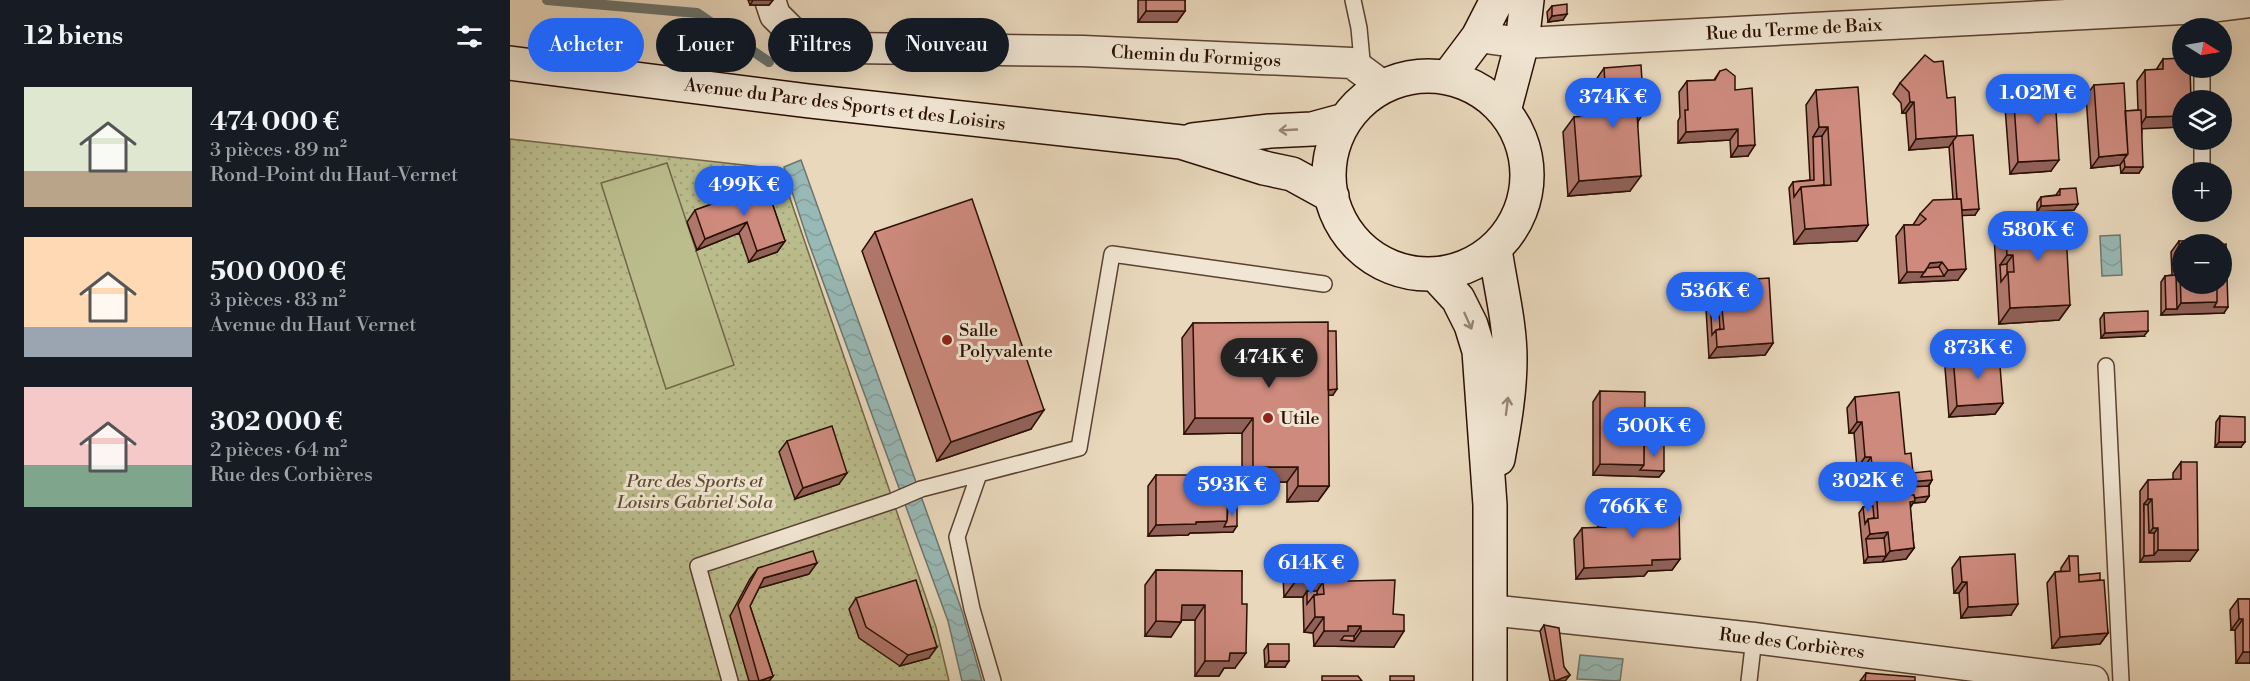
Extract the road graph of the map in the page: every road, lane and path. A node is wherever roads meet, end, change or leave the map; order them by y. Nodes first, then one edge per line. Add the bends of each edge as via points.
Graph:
1 (770, 0) edge
2 (1353, 0) edge
3 (1497, 0) edge
4 (1527, 0) edge
5 (2248, 1) edge
6 (2147, 5) edge
7 (1478, 37) junction
8 (1522, 43) junction
9 (510, 63) edge
10 (1448, 77) junction
11 (1373, 78) junction
12 (1504, 111) junction
13 (1345, 120) junction
14 (1181, 142) junction
15 (1332, 196) junction
16 (1495, 249) junction
17 (1435, 274) junction
18 (1323, 284) dead end
19 (2106, 366) dead end
20 (979, 474) junction
21 (1490, 505) junction
22 (1490, 610) junction
23 (1754, 638) junction
24 (2000, 675) edge
25 (730, 681) edge
26 (993, 681) edge
27 (1490, 681) edge
28 (1749, 681) edge
29 (2093, 681) edge
30 (2121, 681) edge

1 - 11 street, Chemin du Formigos via 775,15 804,40 850,48 1083,51 1352,63
2 - 11 lane
3 - 7 main road
4 - 8 main road
5 - 6 street, Rue du Terme de Baix via 2202,13
6 - 8 street, Rue du Terme de Baix
7 - 8 street, Rue du Terme de Baix
7 - 10 main road
8 - 12 main road
9 - 14 main road, Avenue du Parc des Sports et des Loisirs
10 - 11 main road
10 - 12 main road via 1479,89
11 - 13 main road via 1362,100
12 - 16 main road via 1520,137 1527,166 1525,197 1514,225
13 -> 14 main road, Avenue du Parc des Sports et des Loisirs via 1312,129
13 - 15 main road via 1334,144 1329,170
14 - 15 main road, Avenue du Parc des Sports et des Loisirs via 1292,174
15 - 17 main road via 1347,232 1363,250 1400,270
16 - 17 main road via 1467,266
21 -> 16 main road via 1507,408 1510,357
17 -> 21 main road via 1458,299 1479,351
18 - 20 lane via 1112,254 1078,448
19 - 30 lane
20 - 25 lane via 921,489 698,566
20 - 26 lane via 957,537
21 - 22 main road
22 - 23 street, Rue des Corbières
22 - 27 main road
23 - 24 street, Rue des Corbières
23 - 28 lane
24 - 29 street, Rue des Corbières

